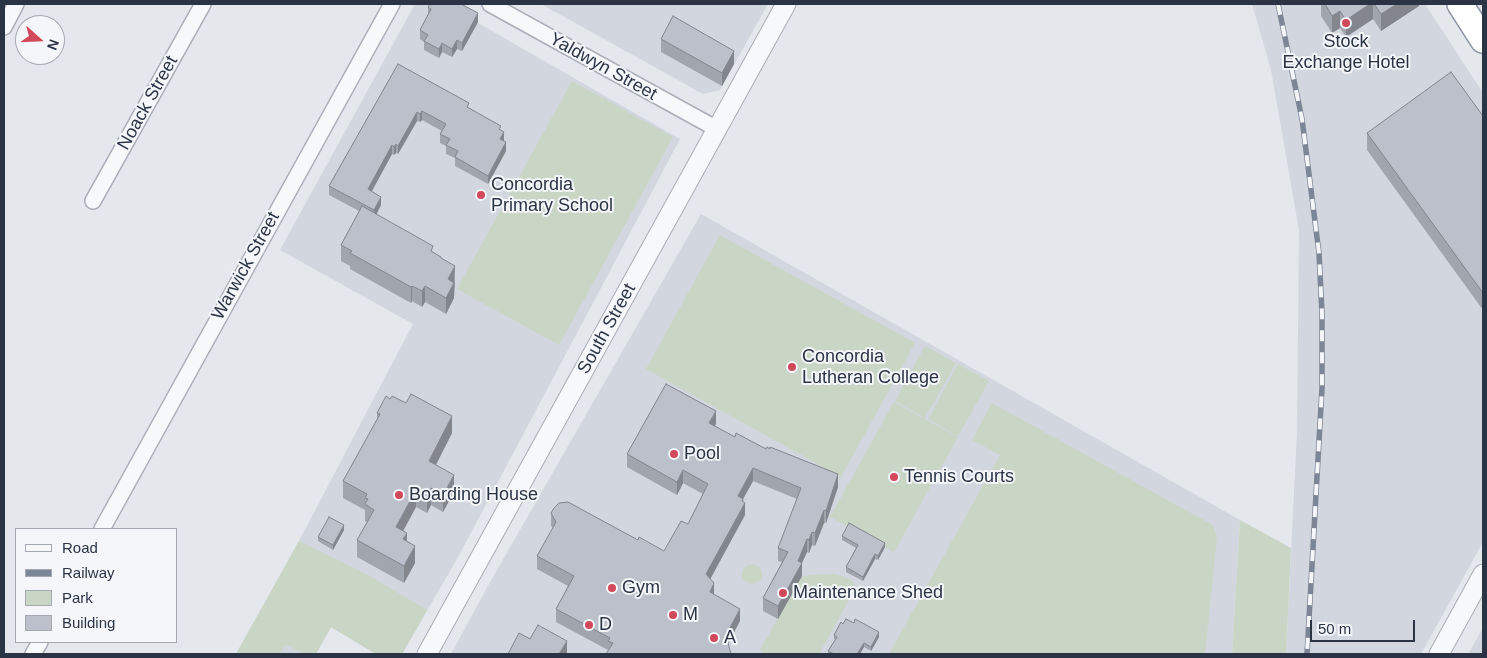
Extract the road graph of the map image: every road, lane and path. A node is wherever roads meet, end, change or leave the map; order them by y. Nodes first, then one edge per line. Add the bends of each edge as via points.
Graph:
1 (16, 4) edge
2 (203, 4) edge
3 (392, 4) edge
4 (490, 4) edge
5 (786, 4) edge
6 (1460, 4) edge
7 (4, 27) edge
8 (1483, 40) edge
9 (717, 129) junction
10 (93, 201) dead end
11 (103, 528) edge
12 (1483, 574) edge
13 (39, 643) edge
14 (33, 654) edge
15 (427, 654) edge
16 (1438, 654) edge

1 - 7 street
2 - 10 street, Noack Street
3 - 11 street, Warwick Street
4 - 9 street, Yaldwyn Street
5 - 9 street, South Street
6 - 8 highway
9 - 15 street, South Street
12 - 16 street
13 - 14 street

